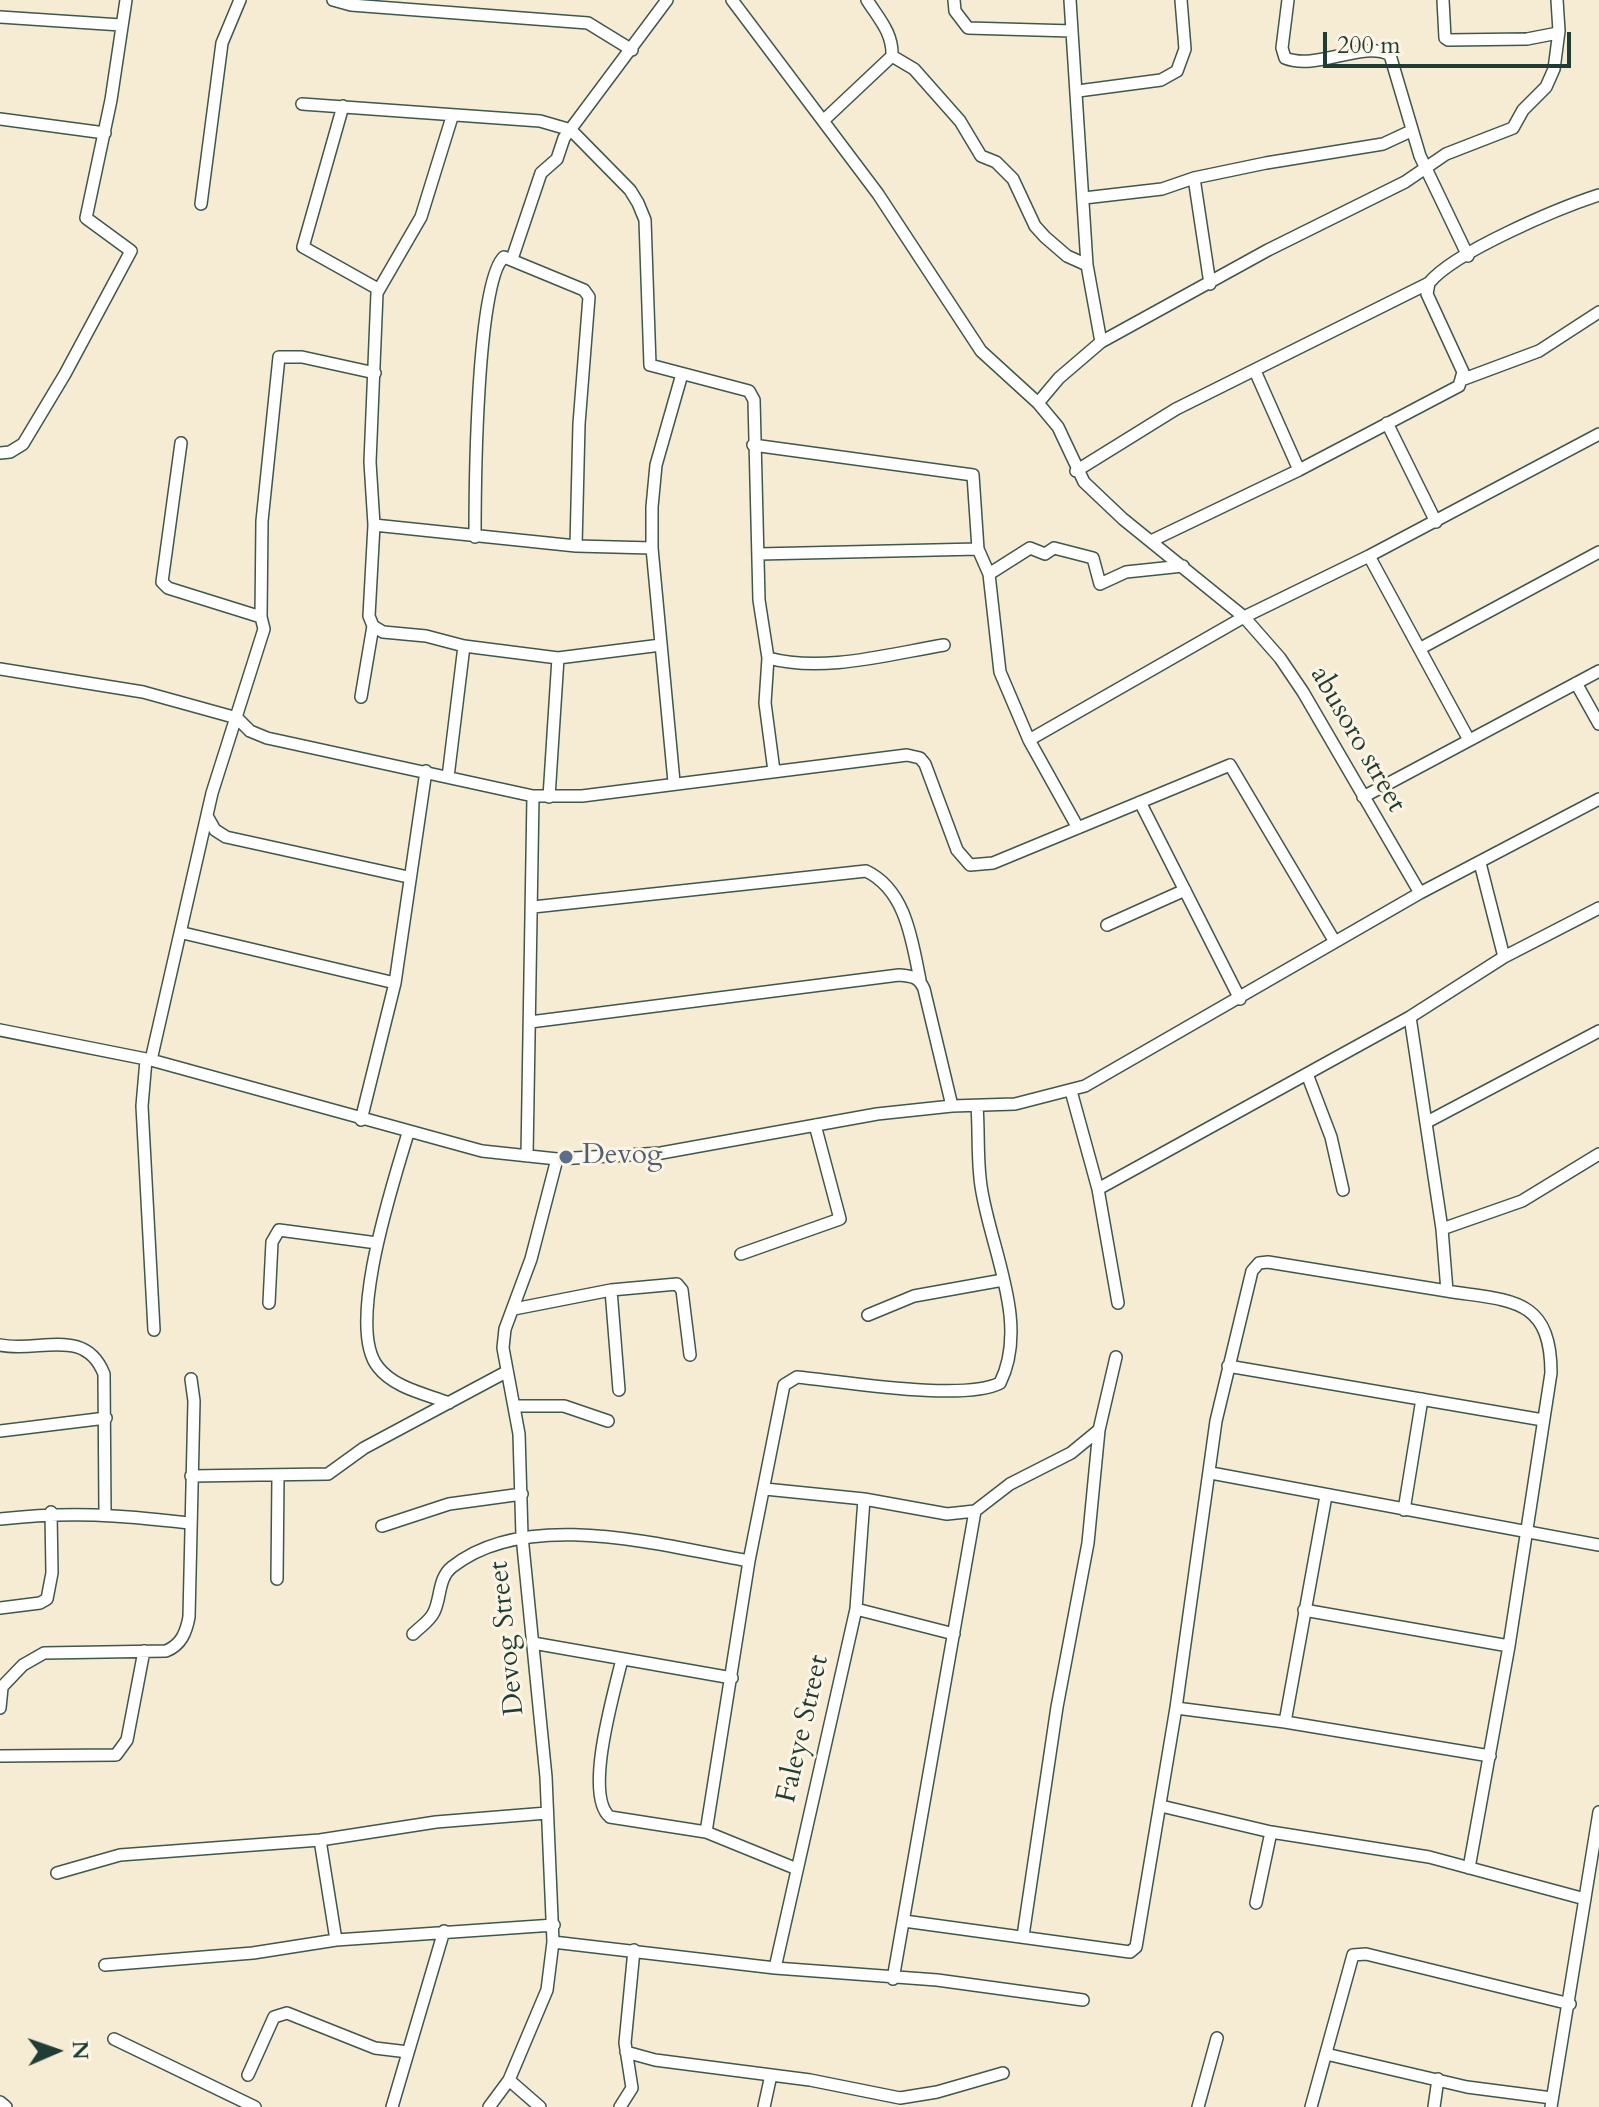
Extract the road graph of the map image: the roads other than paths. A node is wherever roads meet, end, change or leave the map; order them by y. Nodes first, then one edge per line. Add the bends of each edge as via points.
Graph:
1 (126, 0) edge
2 (240, 0) edge
3 (333, 0) edge
4 (667, 0) edge
5 (732, 0) edge
6 (867, 0) edge
7 (954, 0) edge
8 (1070, 0) edge
9 (1181, 0) edge
10 (1288, 0) edge
11 (1443, 0) edge
12 (1557, 0) edge
13 (0, 17) edge
14 (121, 25) junction
15 (1072, 31) junction
16 (1558, 33) junction
17 (632, 50) junction
18 (892, 56) junction
19 (1078, 91) junction
20 (302, 104) dead end
21 (343, 106) junction
22 (452, 117) junction
23 (0, 119) edge
24 (824, 120) junction
25 (571, 130) junction
26 (1411, 131) junction
27 (105, 133) junction
28 (1424, 166) junction
29 (1194, 178) junction
30 (1599, 195) edge
31 (1084, 198) junction
32 (201, 204) dead end
33 (1468, 256) junction
34 (512, 259) junction
35 (1087, 265) junction
36 (1429, 283) junction
37 (1210, 284) junction
38 (378, 289) junction
39 (1599, 312) edge
40 (1101, 342) junction
41 (1255, 371) junction
42 (375, 373) junction
43 (682, 374) junction
44 (1464, 379) junction
45 (1038, 403) junction
46 (1387, 423) junction
47 (1599, 434) edge
48 (181, 443) dead end
49 (753, 445) junction
50 (0, 453) edge
51 (1299, 470) junction
52 (1076, 471) junction
53 (1436, 522) junction
54 (374, 525) junction
55 (475, 537) junction
56 (1151, 541) junction
57 (576, 546) junction
58 (652, 548) junction
59 (978, 549) junction
60 (1599, 552) edge
61 (759, 554) junction
62 (1369, 556) junction
63 (1183, 566) junction
64 (989, 574) junction
65 (261, 617) junction
66 (1244, 617) junction
67 (373, 626) junction
68 (661, 645) junction
69 (944, 645) dead end
70 (464, 646) junction
71 (1421, 648) junction
72 (558, 658) junction
73 (768, 658) junction
74 (0, 669) edge
75 (1599, 671) edge
76 (1576, 683) junction
77 (361, 697) dead end
78 (237, 718) junction
79 (1599, 724) edge
80 (1029, 740) junction
81 (1469, 740) junction
82 (426, 771) junction
83 (774, 771) junction
84 (448, 777) junction
85 (674, 782) junction
86 (533, 796) junction
87 (549, 797) junction
88 (1363, 797) junction
89 (1599, 799) edge
90 (1140, 802) junction
91 (207, 816) junction
92 (1078, 828) junction
93 (1480, 863) junction
94 (408, 877) junction
95 (1185, 890) junction
96 (1420, 893) junction
97 (533, 907) junction
98 (1599, 908) edge
99 (1107, 925) dead end
100 (183, 933) junction
101 (1335, 942) junction
102 (1504, 957) junction
103 (920, 980) junction
104 (395, 983) junction
105 (1240, 999) junction
106 (1410, 1017) junction
107 (530, 1022) junction
108 (0, 1030) edge
109 (1599, 1031) edge
110 (148, 1060) junction
111 (1307, 1074) junction
112 (1071, 1091) junction
113 (952, 1106) junction
114 (977, 1106) junction
115 (361, 1120) junction
116 (1427, 1122) junction
117 (815, 1125) junction
118 (408, 1133) junction
119 (1599, 1154) edge
120 (527, 1156) junction
121 (557, 1159) junction
122 (1098, 1189) junction
123 (1343, 1190) dead end
124 (1442, 1229) junction
125 (377, 1243) junction
126 (741, 1254) dead end
127 (1003, 1280) junction
128 (611, 1290) junction
129 (1447, 1291) junction
130 (269, 1303) dead end
131 (1118, 1303) dead end
132 (514, 1309) junction
133 (868, 1315) dead end
134 (154, 1330) dead end
135 (0, 1345) edge
136 (690, 1355) dead end
137 (1116, 1357) dead end
138 (1228, 1366) junction
139 (506, 1372) junction
140 (191, 1379) dead end
141 (619, 1390) dead end
142 (1422, 1399) junction
143 (449, 1403) junction
144 (514, 1406) junction
145 (106, 1418) junction
146 (1543, 1420) junction
147 (608, 1421) dead end
148 (1099, 1430) junction
149 (0, 1431) edge
150 (1211, 1473) junction
151 (191, 1476) junction
152 (278, 1476) junction
153 (765, 1489) junction
154 (522, 1494) junction
155 (1326, 1496) junction
156 (864, 1499) junction
157 (1404, 1510) junction
158 (975, 1511) junction
159 (51, 1512) junction
160 (105, 1513) junction
161 (0, 1519) edge
162 (189, 1523) junction
163 (382, 1526) dead end
164 (1526, 1532) junction
165 (522, 1536) junction
166 (1599, 1545) edge
167 (749, 1561) junction
168 (277, 1579) dead end
169 (0, 1608) edge
170 (856, 1609) junction
171 (1304, 1610) junction
172 (413, 1634) dead end
173 (954, 1634) junction
174 (533, 1643) junction
175 (1509, 1646) junction
176 (144, 1651) junction
177 (622, 1659) junction
178 (732, 1678) junction
179 (1, 1689) edge
180 (0, 1708) edge
181 (1176, 1708) junction
182 (1285, 1722) junction
183 (0, 1756) edge
184 (1490, 1756) junction
185 (1161, 1806) junction
186 (1599, 1812) edge
187 (547, 1813) junction
188 (706, 1832) junction
189 (1271, 1832) junction
190 (320, 1840) junction
191 (1469, 1868) junction
192 (797, 1869) junction
193 (57, 1873) dead end
194 (1585, 1899) junction
195 (1256, 1903) dead end
196 (904, 1921) junction
197 (554, 1925) junction
198 (444, 1931) junction
199 (1023, 1936) junction
200 (336, 1940) junction
201 (553, 1942) junction
202 (634, 1950) junction
203 (105, 1965) dead end
204 (775, 1968) junction
205 (893, 1979) junction
206 (1083, 2000) dead end
207 (1570, 2004) junction
208 (1217, 2038) dead end
209 (114, 2039) dead end
210 (408, 2052) junction
211 (626, 2052) junction
212 (1326, 2054) junction
213 (1003, 2073) dead end
214 (248, 2075) dead end
215 (771, 2075) junction
216 (1438, 2079) junction
217 (509, 2080) junction
218 (0, 2102) edge
219 (1552, 2103) edge
220 (6, 2107) edge
221 (255, 2107) edge
222 (392, 2107) edge
223 (489, 2107) edge
224 (540, 2107) edge
225 (620, 2107) edge
226 (764, 2107) edge
227 (1198, 2107) edge
228 (1311, 2107) edge
229 (1434, 2107) edge

1 - 14 street
2 - 32 street via 222,43
3 - 17 street via 588,23
4 - 17 street
5 - 24 street
6 - 18 street via 886,28
7 - 15 street via 955,11 968,28
8 - 15 street
9 - 19 street via 1185,49 1177,71 1161,80
10 - 26 street via 1285,58 1305,61 1385,51
11 - 16 street via 1448,40 1527,39
12 - 16 street
13 - 14 street
14 - 27 street
15 - 19 street
16 - 28 street via 1556,63 1546,87 1513,128
17 - 25 street
18 - 24 street
18 - 35 street via 914,69 960,121 981,156 1013,179 1045,237
19 - 31 street
20 - 21 street
21 - 22 street
21 - 38 street via 303,247
22 - 25 street via 527,119
22 - 38 street via 421,217
23 - 27 street
24 - 45 street via 981,351
25 - 34 street via 557,159 541,173
25 - 43 street via 638,203 645,220 648,358 658,369
26 - 28 street
26 - 29 street via 1383,144
27 - 50 street via 86,218 131,251 23,444
28 - 33 street
28 - 37 street via 1405,182
29 - 31 street via 1162,189
29 - 37 street
30 - 33 street
31 - 35 street
33 - 36 street
34 - 55 street via 499,261 484,346 475,423
34 - 57 street via 584,290 589,297
35 - 40 street
36 - 41 street
36 - 44 street via 1427,294
37 - 40 street
38 - 42 street
39 - 44 street via 1539,351
40 - 45 street
41 - 51 street
41 - 52 street via 1176,409
42 - 54 street via 370,462
42 - 65 street via 279,357 262,521
43 - 49 street via 751,393
43 - 58 street via 656,465
44 - 46 street
45 - 52 street via 1062,433
46 - 51 street
46 - 53 street
47 - 53 street
48 - 65 street via 162,582
49 - 59 street via 970,472
49 - 61 street
51 - 56 street
52 - 56 street, abusoro street
53 - 62 street
54 - 55 street
54 - 67 street via 369,616
55 - 57 street
56 - 63 street, abusoro street
57 - 58 street
58 - 68 street
59 - 61 street
59 - 64 street
60 - 71 street
61 - 73 street
62 - 66 street
62 - 71 street
63 - 64 street via 1126,572 1100,584 1088,554 1054,548 1045,554 1030,548
63 - 66 street, abusoro street
64 - 80 street via 1000,672
65 - 78 street via 264,629
66 - 80 street
66 - 88 street, abusoro street via 1303,692
67 - 70 street
67 - 77 street
68 - 72 street
68 - 85 street
69 - 73 street via 809,663
70 - 72 street
70 - 84 street
71 - 81 street
72 - 87 street
73 - 83 street via 765,703
74 - 78 street via 143,692
75 - 76 street
76 - 79 street
76 - 81 street
78 - 82 street via 267,738
78 - 91 street
80 - 92 street
81 - 88 street
82 - 84 street
82 - 94 street
83 - 85 street
83 - 92 street via 886,755 920,758 957,850 970,865 993,863
84 - 86 street
85 - 87 street
86 - 87 street
86 - 97 street
88 - 96 street, abusoro street
89 - 93 street
90 - 92 street
90 - 95 street
90 - 101 street via 1233,766
91 - 94 street via 226,837
91 - 100 street
93 - 96 street
93 - 102 street
94 - 104 street
95 - 99 street
95 - 105 street
96 - 101 street
97 - 103 street via 866,871 896,900 908,923
97 - 107 street
98 - 102 street
100 - 104 street
100 - 110 street
101 - 105 street
102 - 106 street
103 - 107 street via 899,975
103 - 113 street
104 - 115 street
105 - 112 street
106 - 111 street
106 - 116 street
107 - 120 street
108 - 110 street
109 - 116 street
110 - 115 street
110 - 134 street via 142,1106
111 - 122 street
111 - 123 street via 1331,1137
112 - 114 street via 1015,1104
112 - 122 street
113 - 114 street
113 - 117 street
114 - 127 street via 981,1187
115 - 118 street
116 - 124 street
117 - 121 street via 661,1153
117 - 126 street via 840,1219
118 - 120 street
118 - 125 street
119 - 124 street via 1522,1201
120 - 121 street
121 - 132 street, Devog Street
122 - 131 street
124 - 129 street
125 - 130 street via 275,1233
125 - 143 street via 367,1313 371,1356 394,1382
127 - 133 street via 914,1296
127 - 153 street via 1011,1347 1000,1383 940,1390 791,1378 784,1385
128 - 132 street
128 - 136 street via 681,1286
128 - 141 street
129 - 138 street via 1259,1263 1252,1271
129 - 146 street via 1505,1300 1534,1314 1551,1344
132 - 139 street, Devog Street via 503,1339
135 - 145 street via 86,1349 95,1355 104,1374
137 - 148 street
138 - 142 street
138 - 150 street
139 - 143 street
139 - 144 street, Devog Street
140 - 151 street
142 - 146 street
142 - 157 street
143 - 152 street via 364,1448 328,1474
144 - 147 street via 564,1406
144 - 154 street, Devog Street
145 - 149 street
145 - 160 street
146 - 164 street
148 - 158 street
148 - 199 street via 1088,1543
150 - 155 street
150 - 181 street
151 - 152 street
151 - 162 street
152 - 168 street
153 - 156 street
153 - 167 street
154 - 163 street via 449,1504
154 - 165 street, Devog Street
155 - 157 street
155 - 171 street
156 - 158 street via 947,1514
156 - 170 street, Faleye Street
157 - 164 street
158 - 173 street
159 - 160 street
159 - 161 street
159 - 169 street via 47,1599
160 - 162 street
162 - 176 street via 187,1628 176,1647
164 - 166 street
164 - 175 street
165 - 167 street via 585,1536
165 - 172 street via 454,1565 443,1580 434,1613
165 - 174 street, Devog Street
167 - 178 street
170 - 173 street
170 - 192 street, Faleye Street
171 - 175 street
171 - 182 street
173 - 196 street
174 - 177 street
174 - 187 street, Devog Street
175 - 184 street
176 - 179 street via 44,1653 23,1665
176 - 183 street via 127,1740 116,1755
177 - 178 street
177 - 188 street via 602,1753 604,1812
178 - 188 street
179 - 180 street
181 - 182 street
181 - 185 street
182 - 184 street
184 - 191 street
185 - 189 street
185 - 199 street via 1136,1947 1130,1952
186 - 194 street
187 - 190 street via 436,1822
187 - 197 street, Devog Street
188 - 192 street
189 - 191 street
189 - 195 street
190 - 193 street via 120,1855
190 - 200 street
191 - 194 street
192 - 204 street, Faleye Street
194 - 207 street
196 - 199 street
196 - 205 street
197 - 198 street
197 - 201 street, Devog Street
198 - 200 street
198 - 210 street
200 - 203 street
201 - 202 street
201 - 217 street, Devog Street via 547,1990
202 - 204 street
202 - 211 street
204 - 205 street
205 - 206 street
207 - 212 street via 1353,1955
207 - 219 street
208 - 227 street
209 - 221 street
210 - 214 street via 375,2048 287,2013 274,2017
210 - 222 street
211 - 215 street
211 - 225 street via 632,2088
212 - 216 street
212 - 228 street
213 - 215 street via 900,2098
215 - 226 street
216 - 219 street
216 - 229 street
217 - 223 street, Devog Street
217 - 224 street
218 - 220 street

